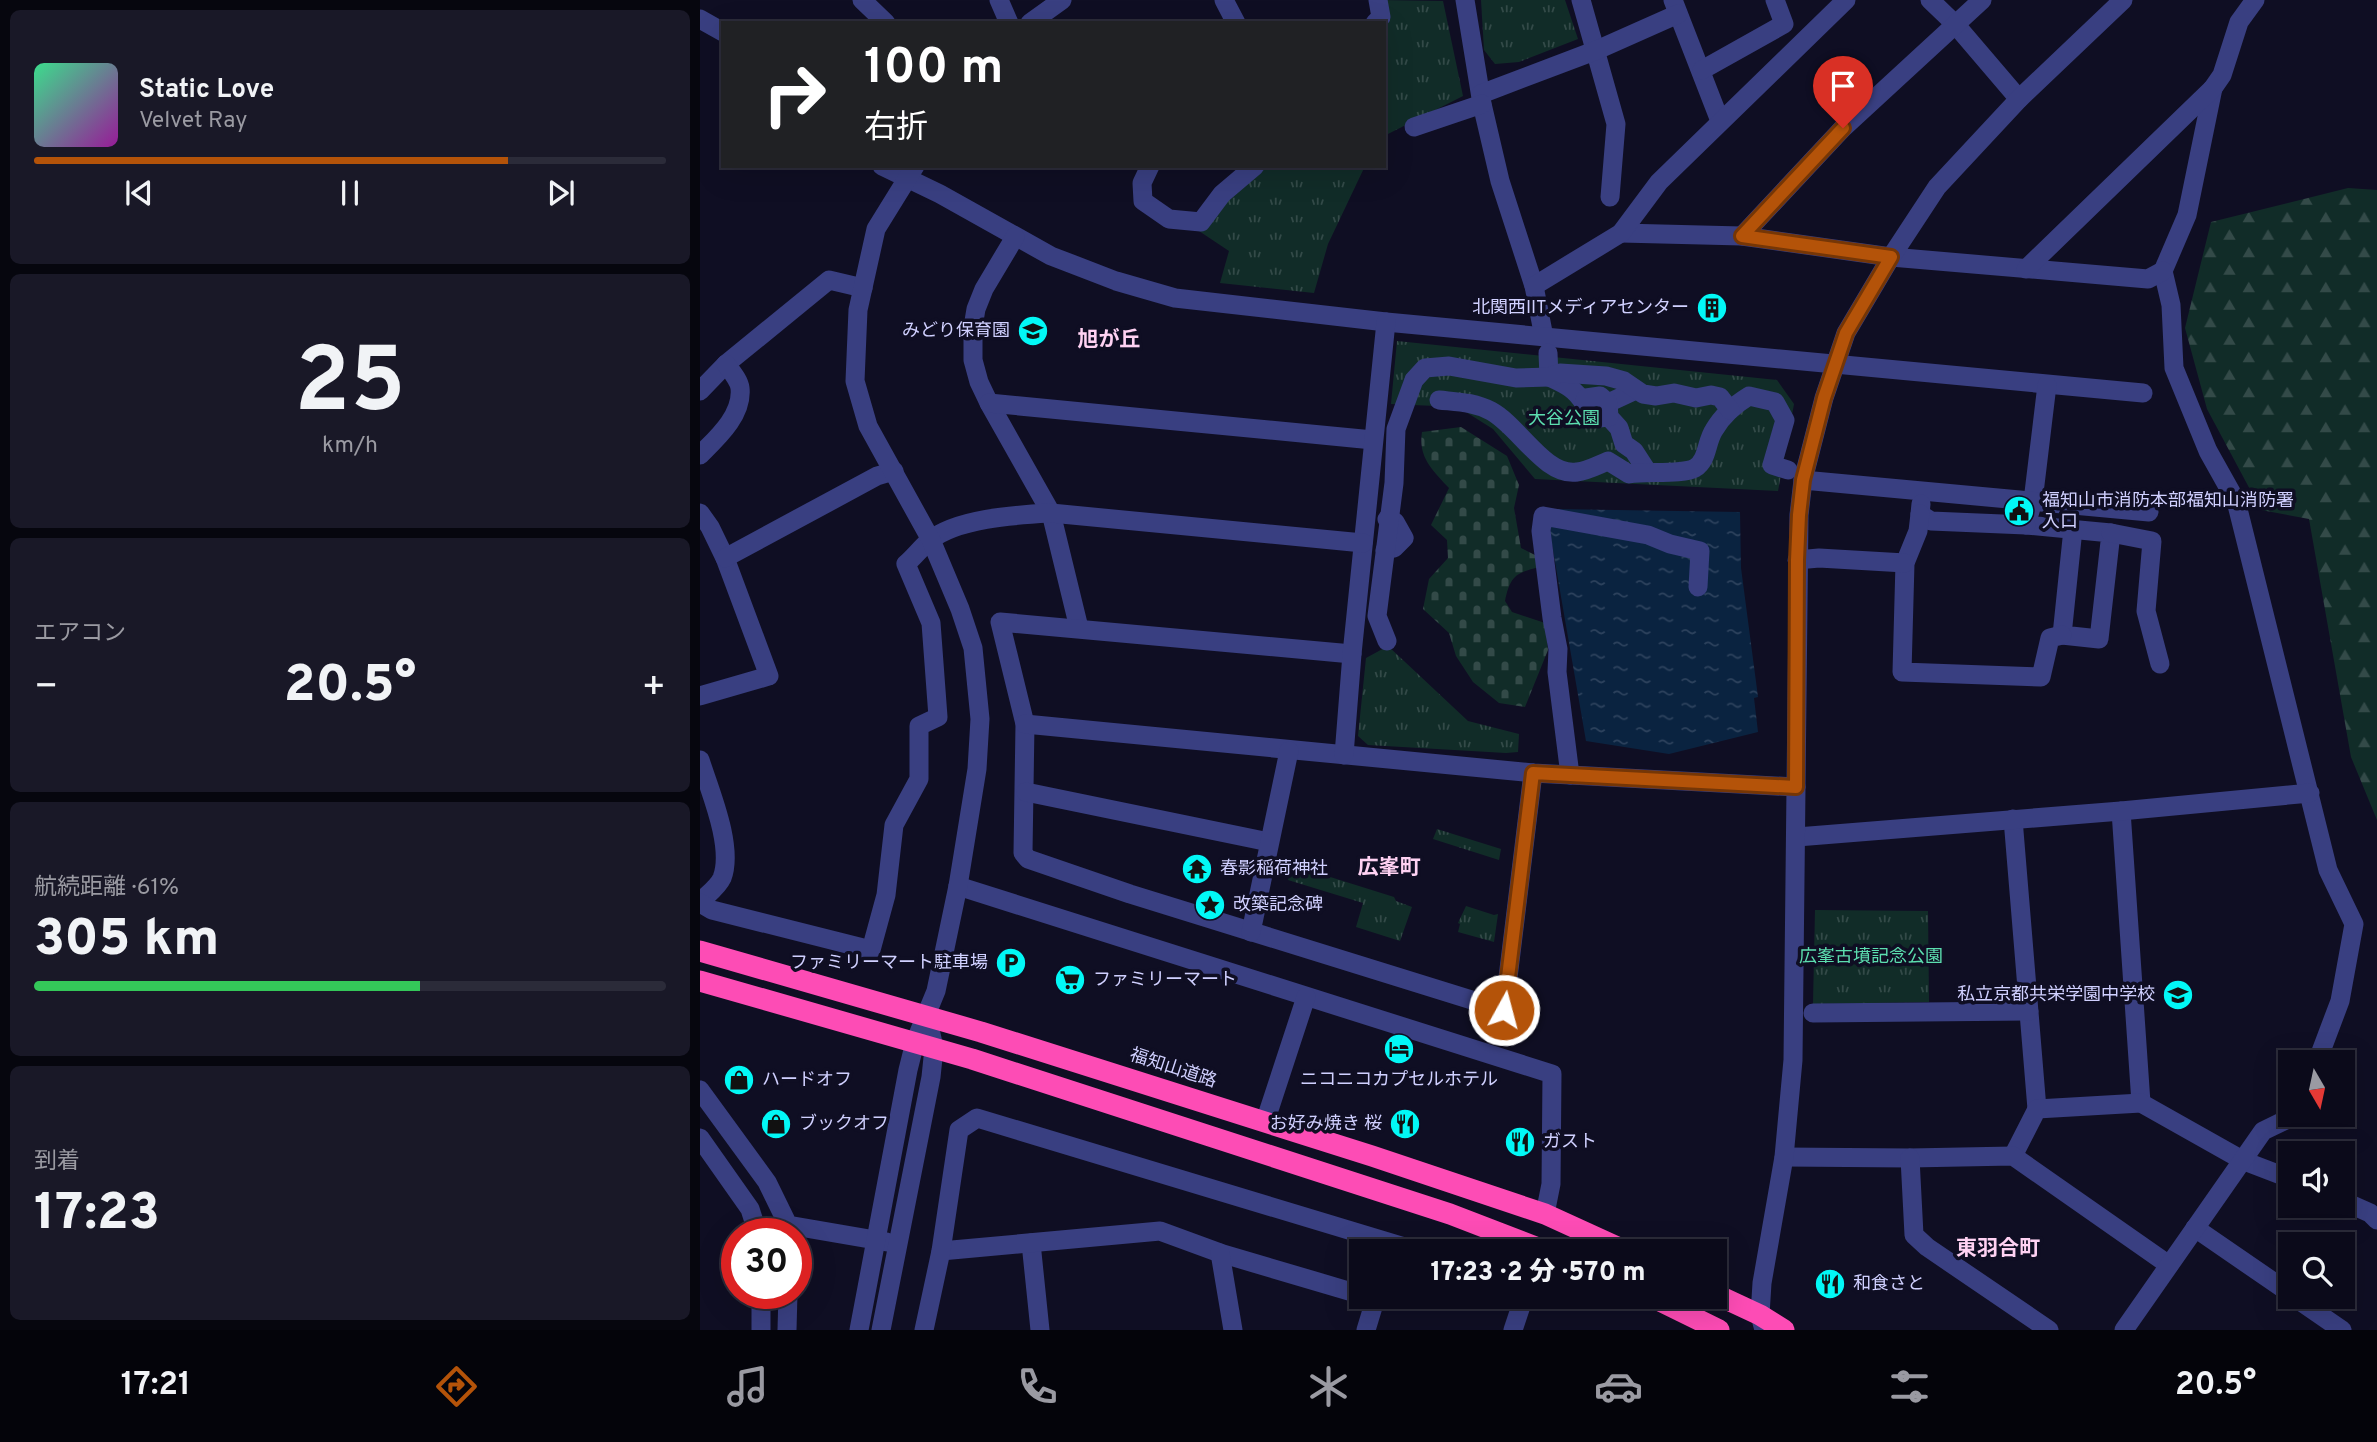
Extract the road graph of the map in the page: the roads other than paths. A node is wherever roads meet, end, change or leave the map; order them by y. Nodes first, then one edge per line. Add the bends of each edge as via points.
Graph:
1 (862, 0) edge
2 (999, 0) edge
3 (1062, 0) edge
4 (1224, 0) edge
5 (1378, 0) edge
6 (1465, 0) edge
7 (1581, 0) edge
8 (1775, 0) edge
9 (1846, 0) edge
10 (1930, 0) edge
11 (1982, 0) edge
12 (2123, 0) edge
13 (2255, 0) edge
14 (1676, 7) edge
15 (700, 19) edge
16 (884, 21) edge
17 (1008, 21) edge
18 (1033, 21) edge
19 (1235, 21) edge
20 (1377, 21) edge
21 (1955, 24) junction
22 (721, 31) edge
23 (1597, 50) junction
24 (1702, 70) junction
25 (2213, 88) junction
26 (1482, 99) junction
27 (2019, 99) junction
28 (1720, 121) junction
29 (1414, 127) dead end
30 (892, 168) edge
31 (1149, 168) edge
32 (1253, 168) edge
33 (912, 172) edge
34 (1610, 197) dead end
35 (1621, 233) junction
36 (1742, 236) junction
37 (1016, 237) junction
38 (1891, 257) junction
39 (2026, 269) junction
40 (2163, 271) junction
41 (1534, 286) junction
42 (863, 288) junction
43 (1385, 322) junction
44 (1546, 345) junction
45 (726, 364) junction
46 (1836, 366) junction
47 (1549, 377) junction
48 (2046, 385) junction
49 (1636, 390) junction
50 (700, 391) edge
51 (2143, 393) dead end
52 (1439, 400) dead end
53 (989, 403) junction
54 (1609, 410) junction
55 (1730, 410) junction
56 (1373, 440) junction
57 (1624, 444) junction
58 (700, 455) edge
59 (1616, 467) junction
60 (894, 471) junction
61 (1647, 471) junction
62 (1796, 475) junction
63 (1922, 489) junction
64 (2034, 501) junction
65 (2149, 512) dead end
66 (700, 513) edge
67 (1051, 513) junction
68 (1920, 514) junction
69 (2026, 525) junction
70 (2073, 529) junction
71 (2110, 533) junction
72 (931, 540) junction
73 (1363, 543) junction
74 (725, 558) junction
75 (1797, 560) junction
76 (1905, 563) junction
77 (1698, 587) dead end
78 (1079, 628) junction
79 (2062, 635) junction
80 (1387, 641) dead end
81 (1352, 654) junction
82 (2160, 664) dead end
83 (700, 696) edge
84 (1025, 724) junction
85 (1289, 751) junction
86 (1344, 755) junction
87 (700, 760) edge
88 (1533, 773) junction
89 (1570, 775) junction
90 (1796, 787) junction
91 (705, 792) edge
92 (1026, 792) junction
93 (2310, 793) junction
94 (2121, 811) junction
95 (2013, 819) junction
96 (1797, 837) junction
97 (1269, 842) junction
98 (958, 886) junction
99 (700, 903) edge
100 (1251, 932) junction
101 (700, 951) edge
102 (700, 981) edge
103 (1306, 997) junction
104 (2029, 1011) junction
105 (1813, 1013) dead end
106 (928, 1016) junction
107 (925, 1045) junction
108 (2322, 1050) edge
109 (700, 1090) edge
110 (2141, 1102) junction
111 (2037, 1109) junction
112 (1265, 1122) junction
113 (2278, 1124) edge
114 (700, 1138) edge
115 (2013, 1156) junction
116 (1784, 1157) junction
117 (1910, 1158) junction
118 (2244, 1161) junction
119 (2278, 1174) edge
120 (2355, 1206) edge
121 (1545, 1214) junction
122 (753, 1218) edge
123 (783, 1218) edge
124 (2377, 1220) edge
125 (2195, 1228) junction
126 (812, 1232) edge
127 (1368, 1239) edge
128 (1515, 1239) edge
129 (1600, 1239) edge
130 (877, 1240) junction
131 (1031, 1242) junction
132 (897, 1244) junction
133 (941, 1251) junction
134 (1220, 1253) junction
135 (2169, 1265) junction
136 (2278, 1286) edge
137 (1349, 1291) edge
138 (1727, 1302) edge
139 (761, 1309) edge
140 (788, 1309) edge
141 (1369, 1309) edge
142 (1520, 1309) edge
143 (1676, 1309) edge
144 (2311, 1309) edge
145 (1759, 1325) edge
146 (2132, 1327) edge
147 (761, 1330) edge
148 (787, 1330) edge
149 (859, 1330) edge
150 (881, 1330) edge
151 (924, 1330) edge
152 (1040, 1330) edge
153 (1233, 1330) edge
154 (1366, 1330) edge
155 (1513, 1330) edge
156 (1719, 1330) edge
157 (1784, 1330) edge
158 (2049, 1330) edge
159 (2342, 1330) edge

1 - 16 street
2 - 17 street
3 - 18 street
4 - 19 street
5 - 20 street via 1381,17
6 - 26 street
7 - 23 street
8 - 24 street via 1784,24
9 - 28 street
10 - 21 street
11 - 21 street
12 - 27 street
13 - 25 street via 2239,22 2222,75
14 - 23 street
14 - 24 street
15 - 22 street
21 - 27 street
21 - 36 street via 1843,128
23 - 26 street
23 - 34 street via 1616,124
24 - 28 street
25 - 39 street
25 - 40 street via 2188,215
26 - 29 street
26 - 41 street via 1500,181
27 - 38 street via 1937,187
28 - 35 street via 1659,182
30 - 33 street
31 - 32 street via 1142,183 1143,201 1170,219 1201,222 1222,194
33 - 37 street
33 - 42 street via 876,229
35 - 36 street
35 - 41 street
36 - 38 street
37 - 43 street via 1116,281 1175,298
37 - 53 street via 985,289 973,327 973,360
38 - 39 street
38 - 46 street via 1850,326
39 - 40 street via 2148,279
40 - 93 street via 2171,304 2174,368 2208,451 2236,501
41 - 44 street
42 - 45 street via 829,280
42 - 60 street via 855,339 855,381 868,426
43 - 44 street
43 - 56 street
44 - 46 street
44 - 47 street
45 - 50 street
45 - 58 street via 740,386 740,406
46 - 48 street
46 - 62 street
47 - 49 street via 1560,373 1606,376
47 - 54 street via 1578,394 1587,414 1599,418
47 - 80 street via 1516,377 1449,366 1425,369 1414,380 1396,429 1386,482 1385,550 1377,616
48 - 51 street
48 - 64 street
49 - 54 street
49 - 55 street via 1656,396 1720,397
52 - 59 street via 1471,402 1493,412 1551,466 1563,471 1577,472 1608,461
53 - 56 street
53 - 67 street
54 - 57 street
55 - 61 street via 1713,430 1702,462 1693,470
55 - 62 street via 1749,396 1775,402 1785,421 1772,465
56 - 73 street
57 - 59 street
57 - 61 street
59 - 61 street via 1629,474
60 - 72 street
60 - 74 street
62 - 63 street
62 - 75 street
63 - 64 street
63 - 68 street
64 - 65 street
64 - 69 street
66 - 74 street
67 - 72 street via 1001,516
67 - 73 street
67 - 78 street
68 - 69 street via 1931,521
68 - 76 street
69 - 70 street
70 - 71 street
70 - 79 street
71 - 79 street via 2099,639
71 - 82 street via 2151,541 2146,611
72 - 98 street via 973,648 981,719
72 - 99 street via 906,564 931,623 938,717 919,726 919,779 894,825 886,895 870,950
73 - 81 street
74 - 83 street via 769,676
75 - 76 street
75 - 90 street
76 - 79 street via 1902,672 2041,677 2050,638
77 - 89 street via 1700,551 1648,535 1543,516 1541,531
78 - 81 street
78 - 84 street via 1000,622
81 - 86 street
84 - 85 street
84 - 92 street
85 - 86 street
85 - 97 street
86 - 88 street
87 - 91 street
88 - 89 street
88 - 100 street via 1504,1010
89 - 90 street
90 - 96 street
91 - 99 street via 726,856 722,880
92 - 97 street
92 - 100 street via 1023,853 1028,859
93 - 94 street
93 - 108 street via 2328,870 2354,924 2340,1001
94 - 95 street
94 - 110 street
95 - 96 street
95 - 104 street
96 - 116 street via 1793,1060
97 - 100 street
98 - 103 street
98 - 106 street
101 - 106 highway, 福知山道路
102 - 107 highway
103 - 112 street
103 - 121 street via 1552,1073 1551,1184
104 - 105 street
104 - 111 street
106 - 107 street
106 - 112 highway, 福知山道路
107 - 128 highway via 1335,1176
107 - 130 street
107 - 132 street via 931,1077
109 - 123 street via 767,1182
110 - 111 street
110 - 118 street
111 - 115 street
112 - 121 highway, 福知山道路
113 - 118 street via 2263,1131
114 - 122 street
115 - 117 street
115 - 135 street
116 - 117 street
116 - 145 street
117 - 158 street via 1914,1235
118 - 119 street
118 - 125 street
120 - 124 street
121 - 129 highway, 福知山道路
125 - 135 street
125 - 136 street
126 - 130 street
127 - 133 street via 977,1118 959,1130
130 - 132 street
130 - 149 street
131 - 133 street
131 - 134 street via 1160,1230
131 - 152 street
132 - 150 street
133 - 151 street
134 - 137 street
134 - 153 street
135 - 146 street
138 - 145 highway
139 - 147 street
140 - 148 street
141 - 154 street
142 - 155 street
143 - 156 highway
144 - 159 street
145 - 157 highway

